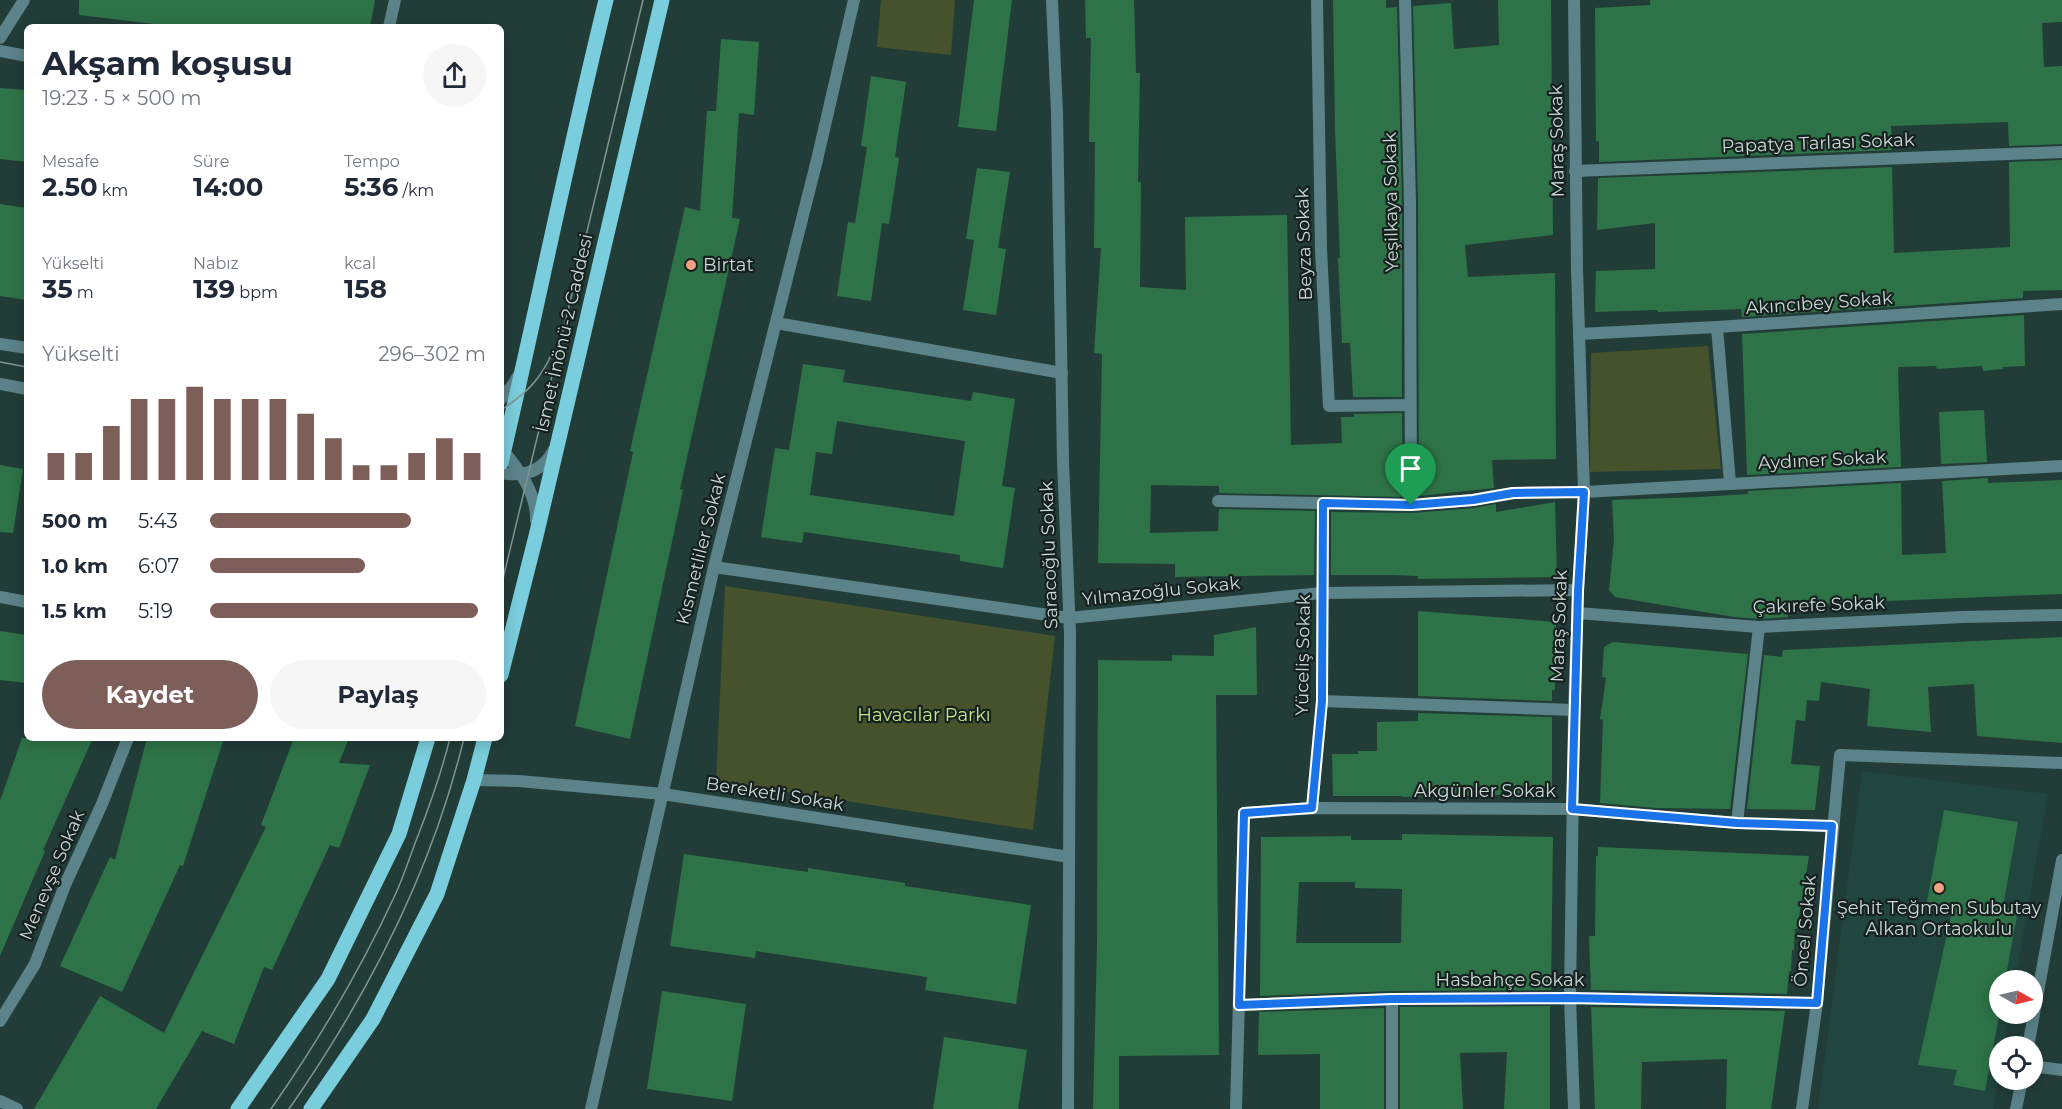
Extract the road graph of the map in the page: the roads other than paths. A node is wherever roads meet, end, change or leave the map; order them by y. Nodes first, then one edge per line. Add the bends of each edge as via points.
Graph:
1 (24, 0) edge
2 (395, 0) edge
3 (606, 0) edge
4 (662, 0) edge
5 (854, 0) edge
6 (1052, 0) edge
7 (1317, 0) edge
8 (1406, 0) edge
9 (1574, 0) edge
10 (390, 24) edge
11 (0, 38) edge
12 (0, 51) edge
13 (24, 55) edge
14 (2062, 152) edge
15 (1575, 171) junction
16 (2062, 304) edge
17 (776, 323) junction
18 (1718, 327) junction
19 (1579, 334) junction
20 (0, 344) edge
21 (24, 348) edge
22 (524, 364) junction
23 (1062, 373) junction
24 (0, 384) edge
25 (24, 388) edge
26 (504, 395) edge
27 (1410, 405) junction
28 (559, 440) junction
29 (504, 446) edge
30 (504, 456) edge
31 (2062, 466) edge
32 (504, 473) edge
33 (520, 474) junction
34 (1730, 483) junction
35 (1584, 492) junction
36 (1218, 501) dead end
37 (1323, 503) junction
38 (1411, 505) junction
39 (536, 536) junction
40 (714, 567) junction
41 (1578, 591) junction
42 (1322, 593) junction
43 (0, 597) edge
44 (24, 601) edge
45 (1577, 613) junction
46 (2062, 615) edge
47 (1069, 618) junction
48 (1759, 627) junction
49 (504, 663) edge
50 (1322, 701) junction
51 (1574, 710) junction
52 (127, 741) edge
53 (427, 741) edge
54 (484, 741) edge
55 (2062, 763) edge
56 (474, 780) junction
57 (663, 794) junction
58 (1312, 808) junction
59 (1572, 809) junction
60 (1737, 823) junction
61 (1832, 826) junction
62 (1069, 856) junction
63 (2062, 860) edge
64 (2058, 910) edge
65 (1570, 998) junction
66 (1392, 999) junction
67 (1817, 1003) junction
68 (1239, 1005) junction
69 (0, 1021) edge
70 (2030, 1036) edge
71 (2043, 1067) edge
72 (2062, 1070) edge
73 (2020, 1090) edge
74 (0, 1101) edge
75 (17, 1109) edge
76 (237, 1109) edge
77 (311, 1109) edge
78 (591, 1109) edge
79 (1068, 1109) edge
80 (1236, 1109) edge
81 (1392, 1109) edge
82 (1574, 1109) edge
83 (1802, 1109) edge
84 (2016, 1109) edge

1 - 11 street
2 - 10 street
3 - 22 main road, İsmet İnönü-2 Caddesi
4 - 28 main road, İsmet İnönü-2 Caddesi
5 - 17 street, Kısmetliler Sokak
6 - 23 street, Saracoğlu Sokak
7 - 27 street, Beyza Sokak via 1321,249 1329,406
8 - 27 street, Yeşilkaya Sokak
9 - 15 street, Maraş Sokak
12 - 13 street
14 - 15 street, Papatya Tarlası Sokak
15 - 19 street, Maraş Sokak
16 - 18 street, Akıncıbey Sokak
17 - 23 street
17 - 40 street, Kısmetliler Sokak
18 - 19 street, Akıncıbey Sokak
18 - 34 street
19 - 35 street, Maraş Sokak
20 - 21 street
22 - 26 street
22 - 29 main road, İsmet İnönü-2 Caddesi
23 - 47 street, Saracoğlu Sokak
24 - 25 street
27 - 38 street, Yeşilkaya Sokak
28 - 33 street via 548,461 530,473
28 - 39 main road, İsmet İnönü-2 Caddesi
30 - 33 street
31 - 34 street, Aydıner Sokak
32 - 33 street
33 - 39 street via 535,503
34 - 35 street, Aydıner Sokak
35 - 38 street, Aydıner Sokak via 1513,493
35 - 41 street, Maraş Sokak
36 - 37 street, Aydıner Sokak
37 - 38 street, Aydıner Sokak
37 - 42 street, Yüceliş Sokak
39 - 49 main road, İsmet İnönü-2 Caddesi
40 - 47 street, Yılmazoğlu Sokak
40 - 57 street, Kısmetliler Sokak
41 - 42 street, Yılmazoğlu Sokak
41 - 45 street, Maraş Sokak
42 - 47 street, Yılmazoğlu Sokak
42 - 50 street, Yüceliş Sokak
43 - 44 street
45 - 48 street, Çakırefe Sokak
45 - 51 street, Maraş Sokak
46 - 48 street, Çakırefe Sokak
47 - 62 street, Saracoğlu Sokak
48 - 60 street
50 - 51 street
50 - 58 street, Yüceliş Sokak
51 - 59 street, Maraş Sokak
52 - 69 street, Menevşe Sokak via 35,964
53 - 76 main road via 399,834 328,980
54 - 56 main road
55 - 61 street, Öncel Sokak via 1840,755
56 - 57 street, Bereketli Sokak
56 - 77 main road via 437,894 373,1019
57 - 62 street, Bereketli Sokak
57 - 78 street, Kısmetliler Sokak
58 - 59 street, Akgünler Sokak
58 - 68 street, Akgünler Sokak via 1244,813
59 - 60 street, Akgünler Sokak
59 - 65 street, Maraş Sokak
60 - 61 street, Akgünler Sokak
61 - 67 street, Öncel Sokak
62 - 79 street, Saracoğlu Sokak
63 - 64 street
64 - 70 street
65 - 66 street, Hasbahçe Sokak
65 - 67 street, Hasbahçe Sokak
65 - 82 street, Maraş Sokak
66 - 68 street, Hasbahçe Sokak
66 - 81 street
67 - 83 street, Öncel Sokak
68 - 80 street
71 - 72 street
73 - 84 street
74 - 75 street

